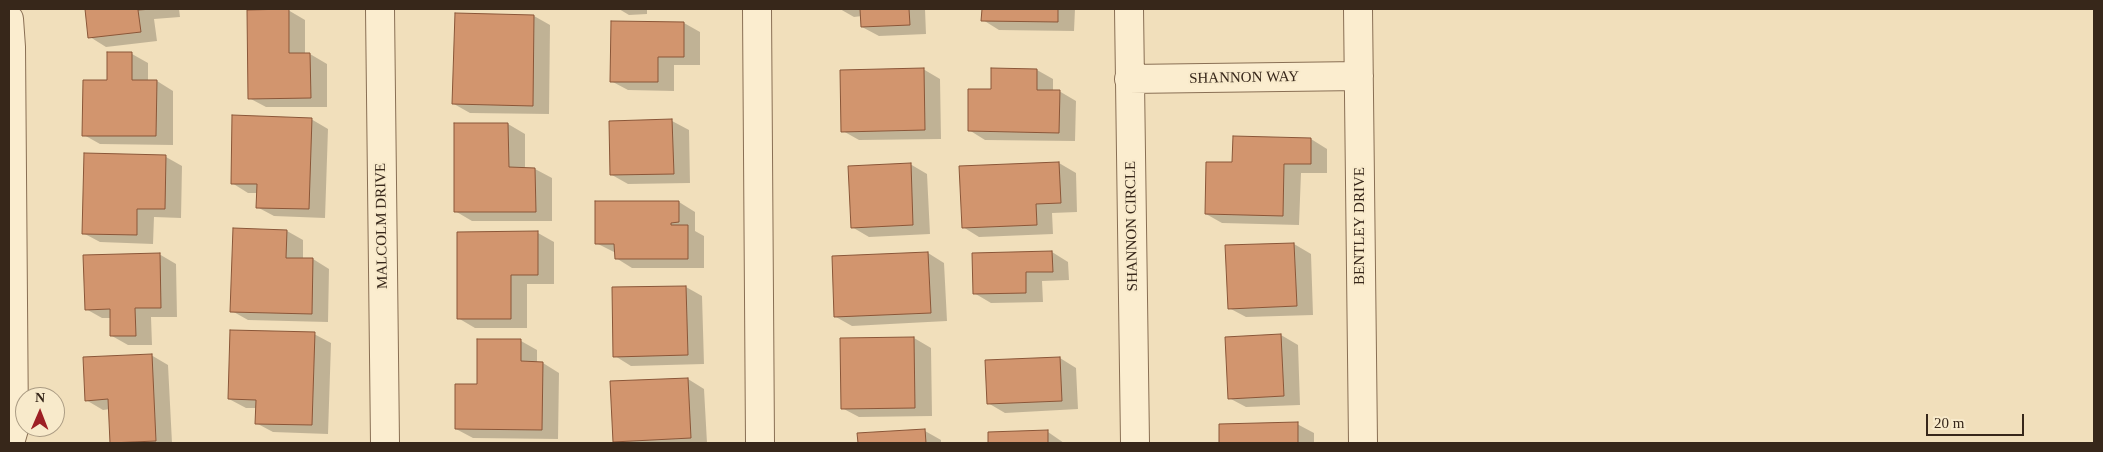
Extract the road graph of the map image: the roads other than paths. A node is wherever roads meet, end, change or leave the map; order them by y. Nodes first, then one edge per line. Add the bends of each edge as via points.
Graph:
1 (380, 9) edge
2 (757, 9) edge
3 (1128, 9) edge
4 (1358, 9) edge
5 (9, 19) edge
6 (1359, 76) junction
7 (1129, 79) junction
8 (10, 443) edge
9 (385, 443) edge
10 (760, 443) edge
11 (1135, 443) edge
12 (1363, 443) edge

1 - 9 street, MALCOLM DRIVE
2 - 10 street
3 - 7 street, SHANNON CIRCLE
4 - 6 street, BENTLEY DRIVE
5 - 8 street via 14,429
6 - 7 street, SHANNON WAY
6 - 12 street, BENTLEY DRIVE
7 - 11 street, SHANNON CIRCLE

